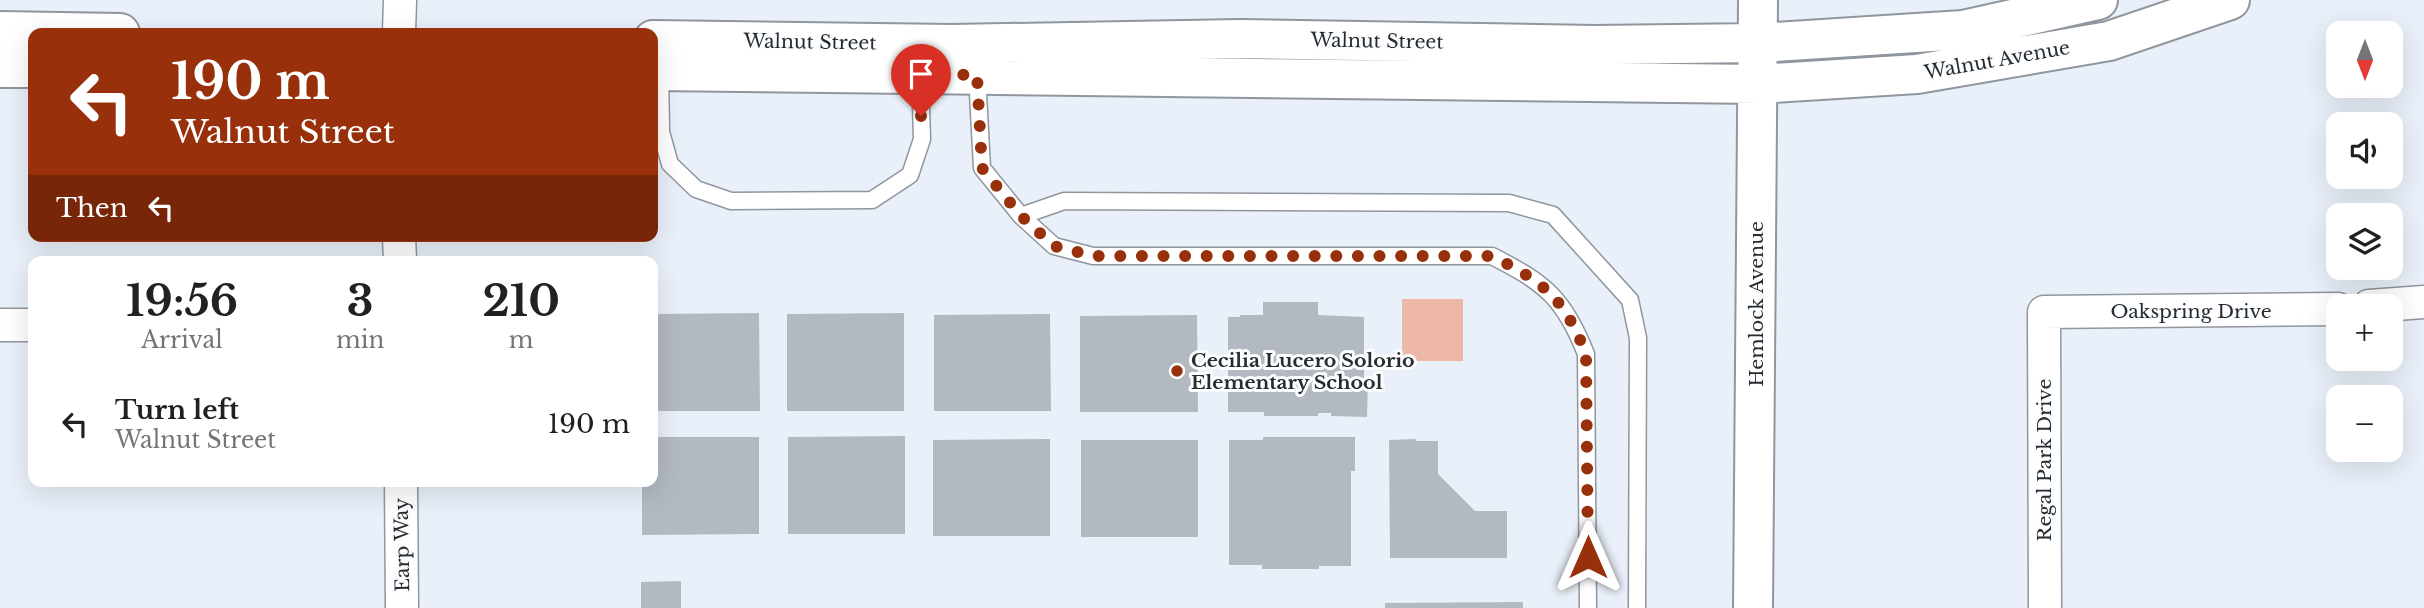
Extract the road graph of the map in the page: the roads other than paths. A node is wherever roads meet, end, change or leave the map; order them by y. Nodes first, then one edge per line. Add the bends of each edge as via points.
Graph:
1 (400, 0) edge
2 (1758, 0) edge
3 (2098, 0) edge
4 (2230, 0) edge
5 (399, 28) edge
6 (0, 32) edge
7 (28, 32) edge
8 (1758, 43) junction
9 (658, 61) edge
10 (950, 67) junction
11 (0, 68) edge
12 (28, 68) edge
13 (1758, 84) junction
14 (658, 96) edge
15 (1021, 216) junction
16 (2424, 302) edge
17 (2403, 304) edge
18 (2326, 309) edge
19 (2044, 312) joint
20 (0, 325) edge
21 (28, 325) edge
22 (401, 487) edge
23 (402, 608) edge
24 (1588, 608) edge
25 (1637, 608) edge
26 (1754, 608) edge
27 (2045, 608) edge

1 - 5 street
2 - 8 street, Hemlock Avenue
3 - 8 street, Walnut Street via 1963,30
4 - 13 street, Walnut Avenue via 2109,41 1917,74
6 - 7 street
8 - 10 street, Walnut Street via 1240,39
8 - 13 street, Hemlock Avenue
9 - 10 street, Walnut Street
10 - 13 street, Walnut Street
10 - 14 lane via 910,175 872,200 731,201 696,189 670,163
10 - 15 lane via 982,168
11 - 12 street
13 - 26 street, Hemlock Avenue
15 - 24 lane via 1054,246 1093,256 1492,256 1522,272 1555,296 1586,354
15 - 25 lane via 1064,201 1510,202 1553,215 1630,300 1638,338
16 - 17 street
18 - 19 street, Oakspring Drive
19 - 27 street, Regal Park Drive
20 - 21 street
22 - 23 street, Earp Way

